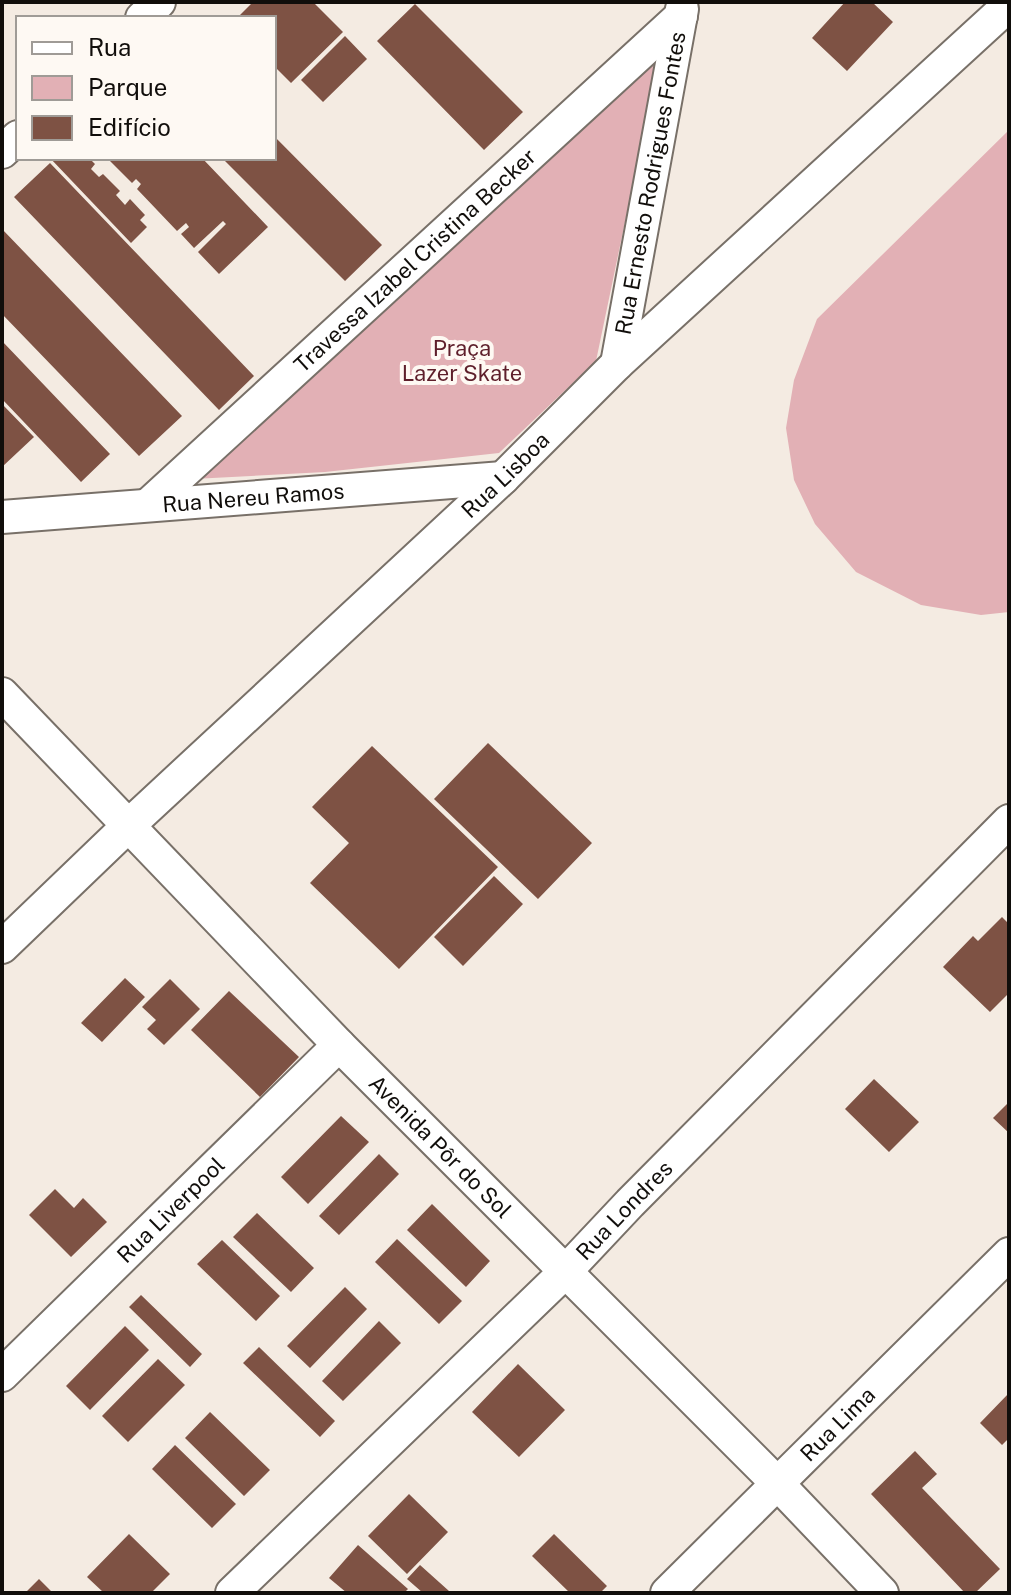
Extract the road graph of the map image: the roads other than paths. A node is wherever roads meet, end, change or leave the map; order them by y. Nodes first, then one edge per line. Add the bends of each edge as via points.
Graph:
1 (159, 2) edge
2 (1009, 5) edge
3 (682, 9) edge
4 (144, 16) edge
5 (617, 364) junction
6 (503, 478) junction
7 (148, 505) junction
8 (2, 517) edge
9 (2, 694) edge
10 (1009, 821) edge
11 (128, 826) junction
12 (2, 947) edge
13 (339, 1045) junction
14 (1009, 1254) edge
15 (565, 1272) junction
16 (2, 1375) edge
17 (777, 1483) junction
18 (232, 1593) edge
19 (667, 1593) edge
20 (882, 1593) edge

1 - 4 street
2 - 5 street, Rua Lisboa
3 - 5 street, Rua Ernesto Rodrigues Fontes
3 - 7 street, Travessa Izabel Cristina Becker
5 - 6 street, Rua Lisboa
6 - 7 street, Rua Nereu Ramos
6 - 11 street, Rua Lisboa
7 - 8 street, Rua Nereu Ramos
9 - 11 street, Avenida Pôr do Sol
10 - 15 street, Rua Londres
11 - 12 street, Rua Lisboa
11 - 13 street, Avenida Pôr do Sol
13 - 15 street, Avenida Pôr do Sol
13 - 16 street, Rua Liverpool
14 - 17 street, Rua Lima
15 - 17 street, Avenida Pôr do Sol
15 - 18 street, Rua Londres
17 - 19 street, Rua Lima
17 - 20 street, Avenida Pôr do Sol

